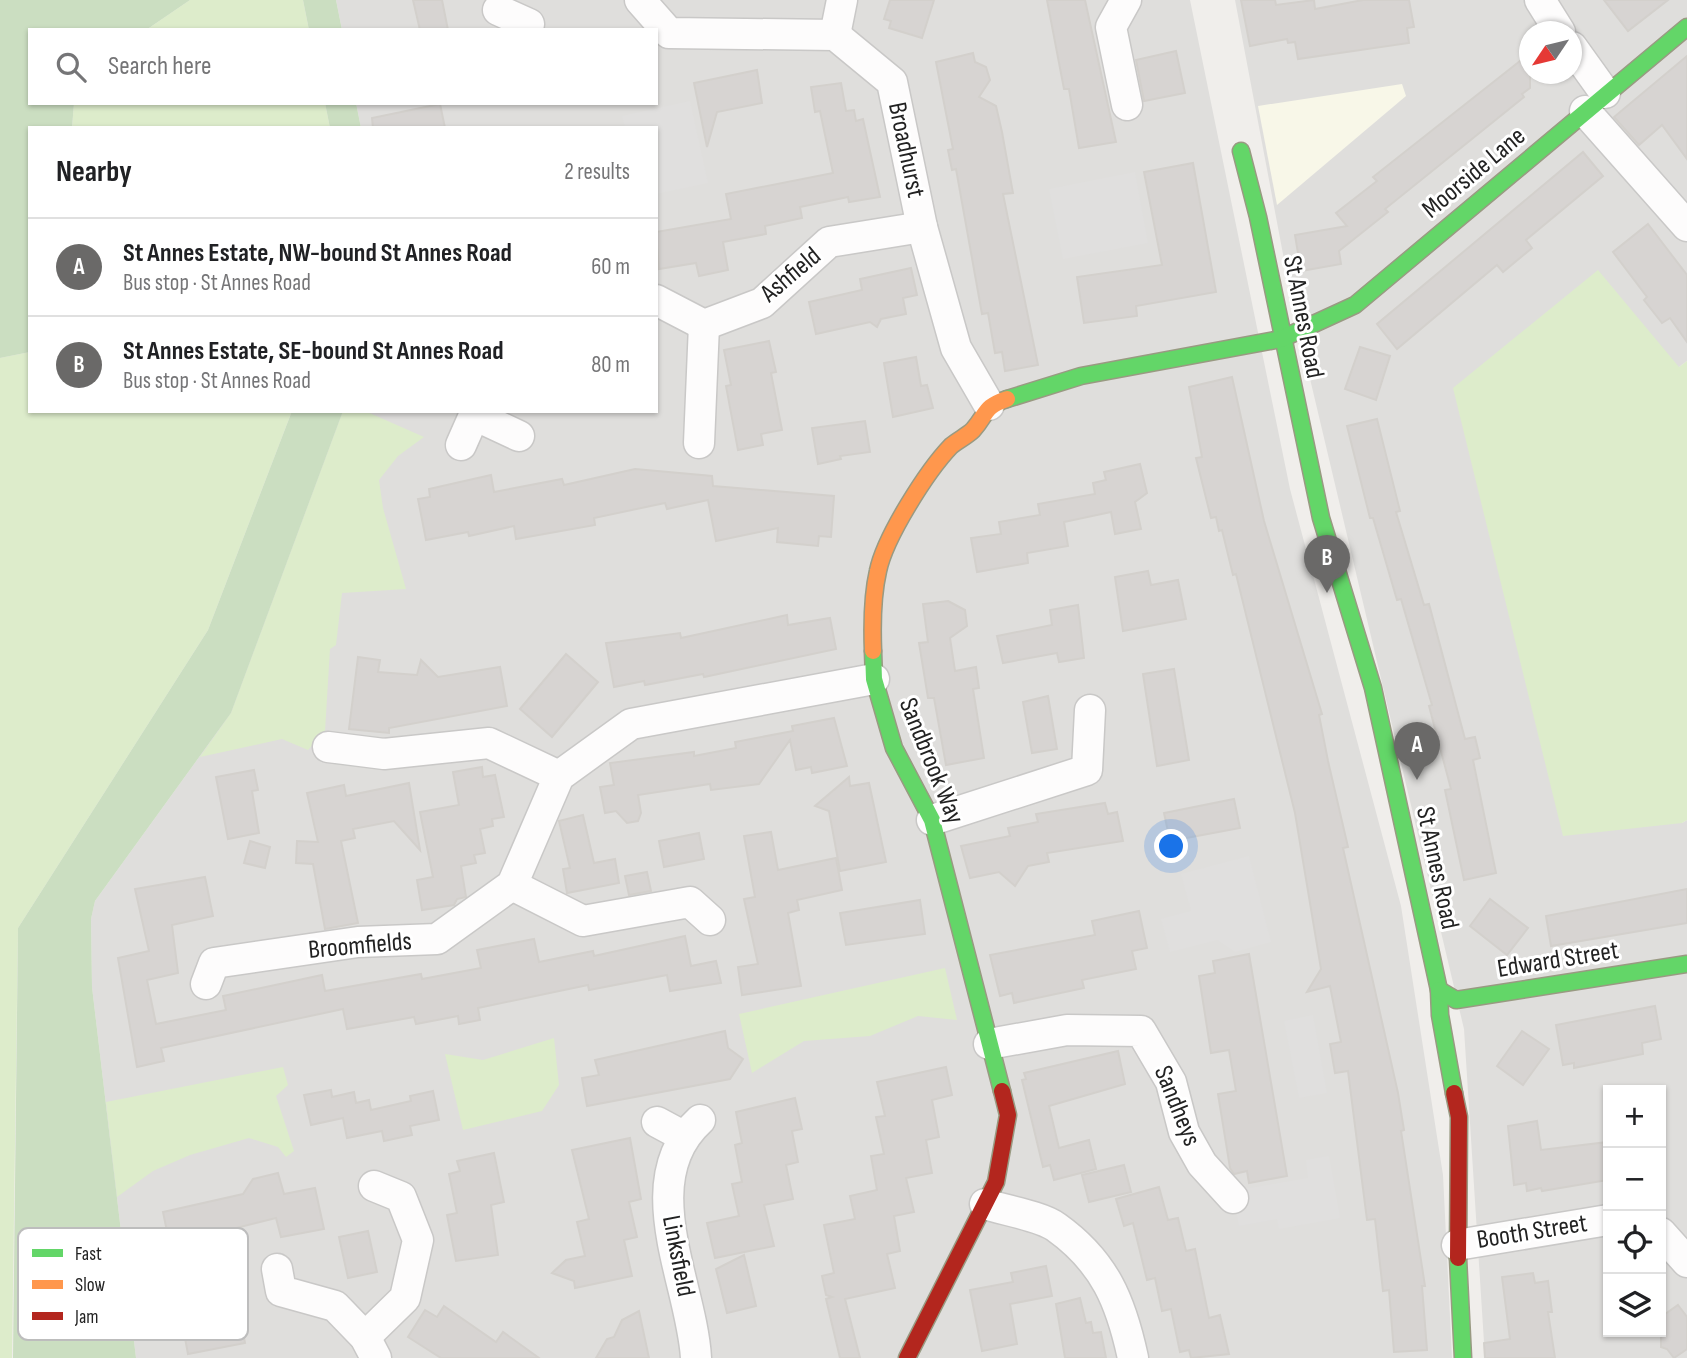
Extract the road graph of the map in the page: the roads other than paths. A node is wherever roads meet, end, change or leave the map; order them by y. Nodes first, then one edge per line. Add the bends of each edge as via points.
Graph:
1 (640, 0) edge
2 (842, 0) edge
3 (1126, 0) edge
4 (1540, 0) edge
5 (495, 13) edge
6 (1553, 21) edge
7 (529, 24) dead end
8 (1687, 27) edge
9 (835, 35) junction
10 (1582, 71) edge
11 (1595, 102) junction
12 (1127, 105) dead end
13 (1241, 151) dead end
14 (1687, 226) edge
15 (922, 227) junction
16 (658, 301) edge
17 (704, 325) junction
18 (1282, 339) junction
19 (989, 405) junction
20 (475, 413) edge
21 (519, 436) dead end
22 (699, 443) dead end
23 (461, 445) dead end
24 (874, 679) junction
25 (1090, 710) dead end
26 (328, 747) dead end
27 (559, 776) junction
28 (932, 820) junction
29 (512, 885) junction
30 (709, 920) dead end
31 (1687, 964) edge
32 (206, 984) dead end
33 (1440, 990) junction
34 (989, 1044) junction
35 (680, 1126) dead end
36 (397, 1188) dead end
37 (1233, 1198) dead end
38 (985, 1204) junction
39 (1603, 1221) edge
40 (1666, 1239) edge
41 (1457, 1245) junction
42 (1687, 1262) edge
43 (277, 1289) dead end
44 (371, 1347) edge
45 (696, 1358) edge
46 (907, 1358) edge
47 (1133, 1358) edge
48 (1463, 1358) edge

1 - 9 street via 669,33
2 - 9 street
3 - 12 street via 1111,27
4 - 6 street
5 - 7 street
8 - 11 street, Moorside Lane
9 - 15 street, Broadhurst via 892,82
10 - 11 street
11 - 14 street
11 - 18 street, Moorside Lane via 1355,305
13 - 18 street, St Annes Road
15 - 17 street, Ashfield via 829,242 762,303
15 - 19 street, Broadhurst via 956,348
16 - 17 street
17 - 22 street
18 - 19 street via 1081,376
18 - 33 street, St Annes Road via 1321,518 1373,688
19 - 24 street, Sandbrook Way via 972,431 935,465 893,531 878,569 872,622
20 - 21 street
20 - 23 street
24 - 27 street via 631,724
24 - 28 street, Sandbrook Way via 894,748
25 - 28 street via 1087,770
26 - 27 street via 384,754 489,743
27 - 29 street
28 - 34 street, Sandbrook Way
29 - 30 street via 583,921 690,902
29 - 32 street, Broomfields via 437,939 359,943 214,963
31 - 33 street, Edward Street via 1455,1000
33 - 41 street, St Annes Road via 1440,1015 1459,1117
34 - 37 street, Sandheys via 1067,1030 1141,1031 1171,1082 1184,1132 1202,1164
34 - 38 street, Sandbrook Way via 1008,1115 996,1182
35 - 45 street, Linksfield via 667,1218
36 - 44 street via 418,1240 405,1298
38 - 46 street, Sandbrook Way
38 - 47 street via 1055,1226 1098,1268 1114,1290
39 - 41 street, Booth Street
40 - 42 street
41 - 48 street, St Annes Road
43 - 44 street via 335,1306

